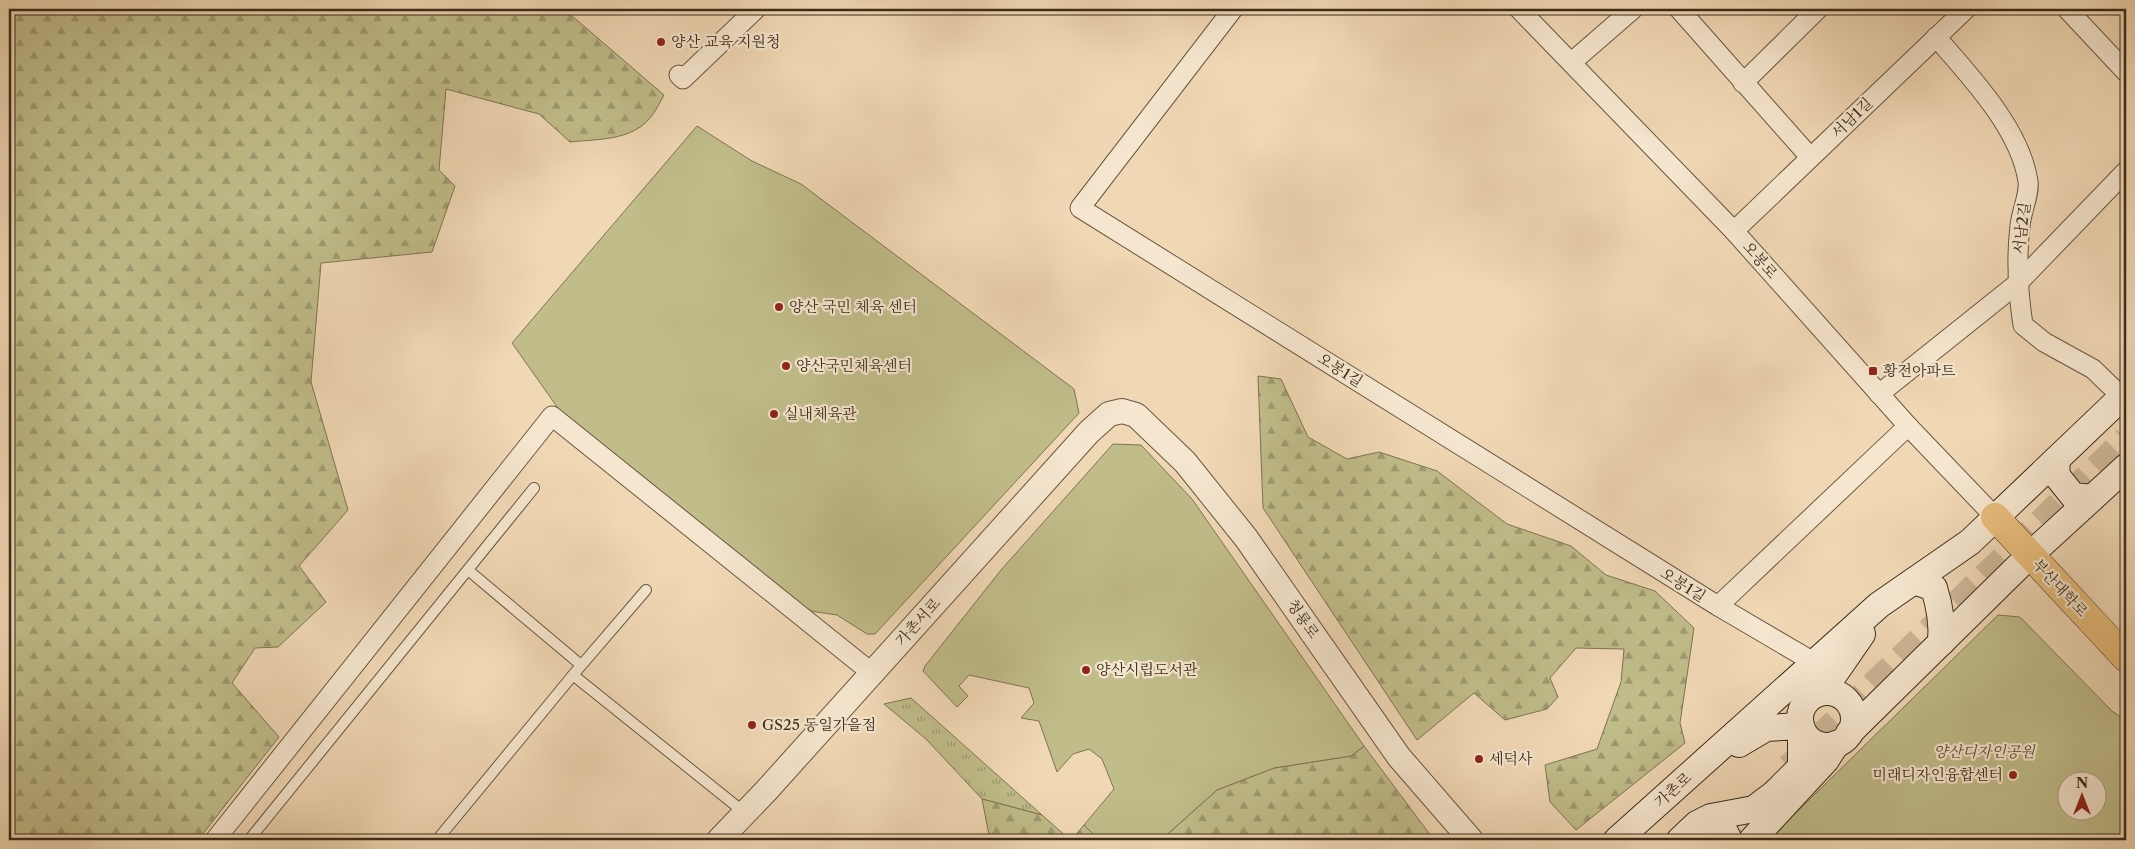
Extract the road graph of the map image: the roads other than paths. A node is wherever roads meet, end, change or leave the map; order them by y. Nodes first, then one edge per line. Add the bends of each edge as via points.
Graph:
1 (756, 9) edge
2 (1234, 9) edge
3 (1519, 9) edge
4 (1633, 9) edge
5 (1679, 9) edge
6 (1818, 9) edge
7 (1966, 9) edge
8 (2068, 9) edge
9 (1936, 37) junction
10 (1572, 62) junction
11 (2126, 72) edge
12 (679, 75) dead end
13 (1743, 83) junction
14 (1810, 157) junction
15 (2126, 171) edge
16 (1734, 231) junction
17 (2018, 284) junction
18 (1879, 394) junction
19 (2124, 395) edge
20 (1122, 411) joint
21 (1908, 426) junction
22 (2056, 460) junction
23 (2126, 467) edge
24 (534, 488) dead end
25 (2092, 498) junction
26 (1995, 517) junction
27 (2029, 556) junction
28 (468, 570) junction
29 (1914, 581) junction
30 (646, 590) dead end
31 (1880, 605) junction
32 (1718, 606) junction
33 (1941, 643) junction
34 (2126, 658) edge
35 (1815, 663) junction
36 (581, 666) junction
37 (872, 674) junction
38 (573, 675) junction
39 (1822, 692) junction
40 (1801, 726) junction
41 (1843, 738) junction
42 (745, 813) junction
43 (1705, 820) junction
44 (1626, 833) edge
45 (215, 840) edge
46 (249, 840) edge
47 (437, 840) edge
48 (719, 840) edge
49 (1471, 840) edge
50 (1680, 840) edge
51 (1729, 840) edge
52 (1752, 840) edge

1 - 12 street via 684,80
2 - 32 street, 오봉1길 via 1080,208
3 - 10 street, 오봉로
4 - 10 street
5 - 13 street
6 - 13 street
7 - 9 street, 서남1길
8 - 11 street
9 - 14 street, 서남1길
9 - 17 street, 서남2길 via 1975,82 2016,146 2028,182 2020,225
10 - 16 street, 오봉로
13 - 14 street
14 - 16 street, 서남1길
15 - 17 street
16 - 18 street, 오봉로
17 - 18 street
17 - 19 street, 서남2길 via 2023,325 2044,342 2093,369
18 - 21 street, 오봉로
19 - 22 main road, 가촌로
20 - 37 street, 가촌서로 via 1109,414 1089,432
20 - 49 street, 청룡로 via 1136,415 1191,470 1246,538 1399,757
21 - 26 street, 오봉로
21 - 32 street
22 - 25 main road via 2057,476 2073,496
22 - 26 main road, 가촌로
23 - 25 main road
24 - 28 lane
25 - 27 main road
26 - 27 main road, 부산대학로
26 - 29 main road, 가촌로 via 1970,542
27 - 33 main road
27 - 34 main road, 부산대학로
28 - 36 lane
28 - 46 lane
29 - 31 main road, 가촌로
29 - 33 main road via 1934,588 1940,607
30 - 36 lane
31 - 35 main road, 가촌로
31 - 39 main road
32 - 35 street, 오봉1길
33 - 41 main road
35 - 44 main road, 가촌로
36 - 38 lane
37 - 42 street, 가촌서로
37 - 45 street via 552,416
38 - 42 lane
38 - 47 lane
39 - 40 main road via 1802,708
39 - 41 main road via 1831,692 1846,700 1853,716
40 - 41 main road via 1811,740 1827,746
40 - 43 main road via 1801,767 1774,794 1754,810
40 - 44 main road via 1766,728 1746,740 1661,815
41 - 52 main road
42 - 48 street, 가촌서로
43 - 50 main road
43 - 51 main road via 1723,828

